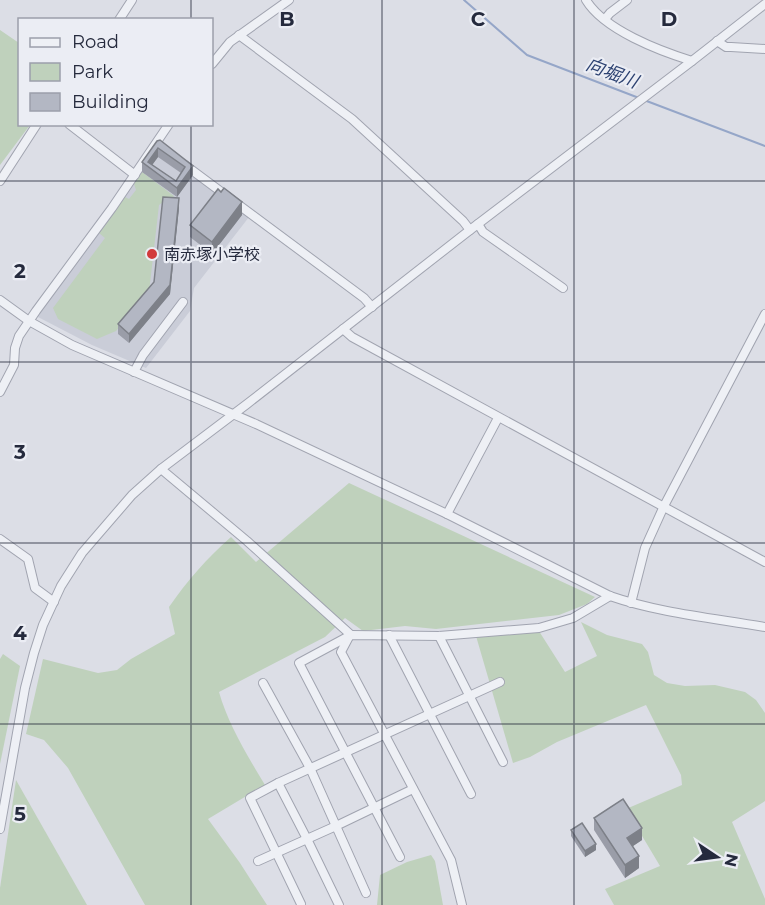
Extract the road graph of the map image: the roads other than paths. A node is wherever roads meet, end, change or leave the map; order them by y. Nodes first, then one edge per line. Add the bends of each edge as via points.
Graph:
1 (132, 0) edge
2 (289, 0) edge
3 (585, 0) edge
4 (627, 0) edge
5 (765, 4) edge
6 (120, 18) edge
7 (605, 19) junction
8 (239, 35) junction
9 (717, 41) junction
10 (765, 49) edge
11 (692, 62) junction
12 (213, 63) edge
13 (35, 126) edge
14 (72, 126) edge
15 (168, 126) edge
16 (156, 143) junction
17 (165, 150) edge
18 (175, 157) edge
19 (135, 175) junction
20 (0, 181) edge
21 (474, 227) junction
22 (563, 288) dead end
23 (0, 300) edge
24 (183, 302) dead end
25 (372, 307) junction
26 (765, 314) edge
27 (29, 321) junction
28 (343, 329) junction
29 (134, 372) junction
30 (0, 392) edge
31 (233, 414) junction
32 (498, 417) junction
33 (161, 469) junction
34 (663, 506) junction
35 (447, 514) junction
36 (0, 539) edge
37 (765, 562) edge
38 (610, 596) junction
39 (54, 602) junction
40 (631, 603) junction
41 (765, 627) edge
42 (351, 634) junction
43 (389, 635) junction
44 (439, 636) junction
45 (263, 682) dead end
46 (500, 682) dead end
47 (469, 696) junction
48 (429, 714) junction
49 (384, 735) junction
50 (345, 752) junction
51 (503, 762) dead end
52 (310, 768) junction
53 (278, 783) junction
54 (412, 789) junction
55 (471, 794) dead end
56 (374, 808) junction
57 (336, 826) junction
58 (0, 829) edge
59 (307, 839) junction
60 (277, 853) junction
61 (400, 857) dead end
62 (258, 861) dead end
63 (366, 892) dead end
64 (301, 904) edge
65 (339, 905) edge
66 (462, 905) edge

1 - 6 street
2 - 8 street
3 - 7 street
4 - 7 street
5 - 9 street
7 - 11 street via 659,51
8 - 12 street
8 - 21 street via 352,119
9 - 10 street via 726,47
9 - 11 street
11 - 21 street
13 - 20 street
14 - 19 street
15 - 16 street
16 - 17 street
16 - 19 street
18 - 25 street
19 - 27 street
21 - 22 street
21 - 25 street
23 - 27 street
24 - 29 street
25 - 28 street
26 - 34 street
27 - 29 street
27 - 30 street via 19,336 14,365
28 - 31 street
28 - 32 street
29 - 31 street
31 - 33 street
31 - 35 street
32 - 34 street
32 - 35 street
33 - 39 street via 132,495 82,553
33 - 42 street
34 - 37 street
34 - 40 street via 645,548
35 - 38 street
36 - 39 street via 28,559 35,588
38 - 40 street
38 - 44 street via 573,618 539,628
39 - 58 street via 25,688
40 - 41 street
42 - 43 street
42 - 49 street via 341,652
42 - 50 street via 299,663
43 - 44 street
43 - 48 street
44 - 47 street
45 - 52 street
46 - 47 street
47 - 48 street
47 - 51 street
48 - 49 street
48 - 55 street
49 - 50 street
49 - 54 street
50 - 52 street
50 - 56 street
52 - 53 street
52 - 57 street
53 - 59 street
53 - 60 street via 250,798
54 - 56 street
54 - 66 street via 450,860
56 - 57 street
56 - 61 street
57 - 59 street
57 - 63 street
59 - 60 street
59 - 65 street
60 - 62 street
60 - 64 street

